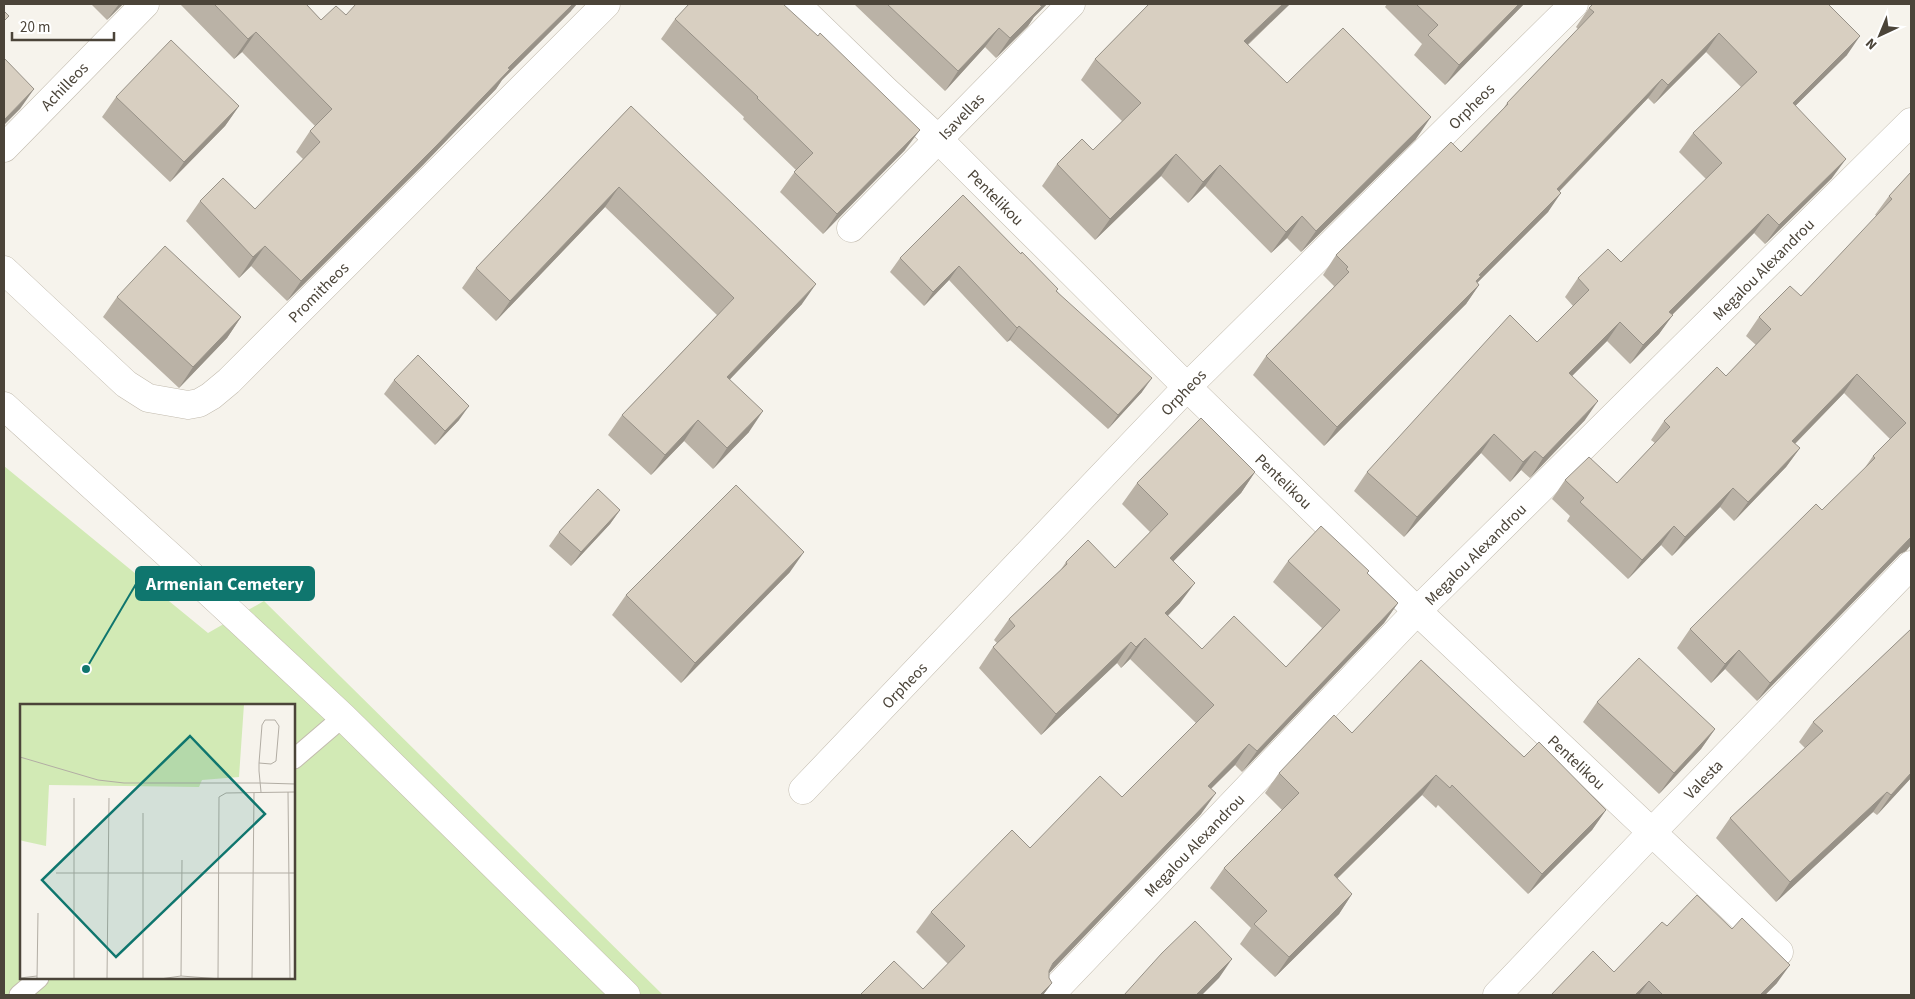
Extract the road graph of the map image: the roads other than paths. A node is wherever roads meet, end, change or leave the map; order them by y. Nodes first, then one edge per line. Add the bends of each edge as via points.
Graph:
1 (145, 4) edge
2 (606, 4) edge
3 (796, 4) edge
4 (1071, 4) edge
5 (1574, 4) edge
6 (1911, 122) edge
7 (938, 139) junction
8 (4, 148) edge
9 (852, 228) dead end
10 (4, 270) edge
11 (1187, 387) junction
12 (4, 406) edge
13 (1911, 565) edge
14 (1417, 611) junction
15 (343, 717) junction
16 (295, 758) edge
17 (803, 790) dead end
18 (1652, 832) junction
19 (1779, 952) edge
20 (38, 979) edge
21 (19, 995) edge
22 (626, 995) edge
23 (1050, 995) edge
24 (1497, 995) edge

1 - 8 street, Achilleos
2 - 10 street, Promitheos via 229,381 199,403 188,405 148,398 126,384
3 - 7 street, Pentelikou
4 - 7 street, Isavellas
5 - 11 street, Orpheos
6 - 14 street, Megalou Alexandrou
7 - 9 street, Isavellas
7 - 11 street, Pentelikou
11 - 14 street, Pentelikou
11 - 17 street, Orpheos
12 - 15 street
13 - 18 street, Valesta
14 - 18 street, Pentelikou
14 - 23 street, Megalou Alexandrou
15 - 16 lane
15 - 22 street
18 - 19 street, Pentelikou
18 - 24 street, Valesta
20 - 21 lane

